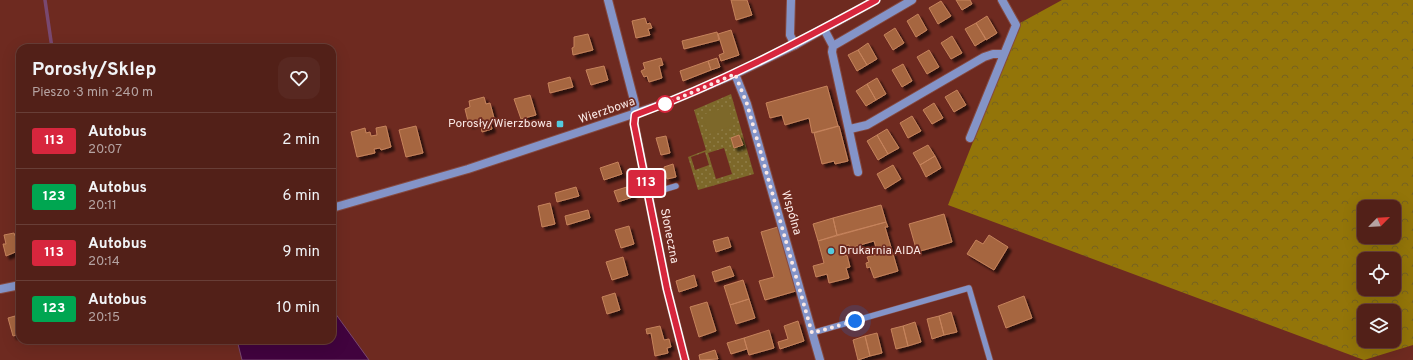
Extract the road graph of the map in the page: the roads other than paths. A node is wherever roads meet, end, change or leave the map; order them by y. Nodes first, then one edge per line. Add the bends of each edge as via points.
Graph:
1 (608, 0) edge
2 (792, 0) edge
3 (876, 0) edge
4 (912, 0) edge
5 (1002, 0) edge
6 (824, 29) junction
7 (795, 45) junction
8 (832, 46) junction
9 (1004, 54) junction
10 (735, 74) junction
11 (635, 115) junction
12 (850, 129) junction
13 (970, 138) dead end
14 (858, 172) dead end
15 (676, 186) dead end
16 (649, 194) junction
17 (336, 207) edge
18 (16, 286) edge
19 (0, 290) edge
20 (812, 333) junction
21 (685, 360) edge
22 (820, 360) edge
23 (990, 360) edge

1 - 11 street, Słoneczna via 635,104
2 - 7 street via 790,35
3 - 6 street, Wierzbowa
4 - 8 street
5 - 9 street via 1016,25
6 - 7 street, Wierzbowa
6 - 8 street
7 - 10 street, Wierzbowa
8 - 12 street
9 - 12 street via 984,57 867,125
9 - 13 street
10 - 11 street, Wierzbowa
10 - 20 street, Wspólna via 747,104
11 - 16 street, Słoneczna via 634,124
11 - 17 street, Wierzbowa via 468,170
12 - 14 street
15 - 16 lane
16 - 21 street, Słoneczna via 667,289
18 - 19 street
20 - 22 street, Wspólna
20 - 23 lane via 969,288

